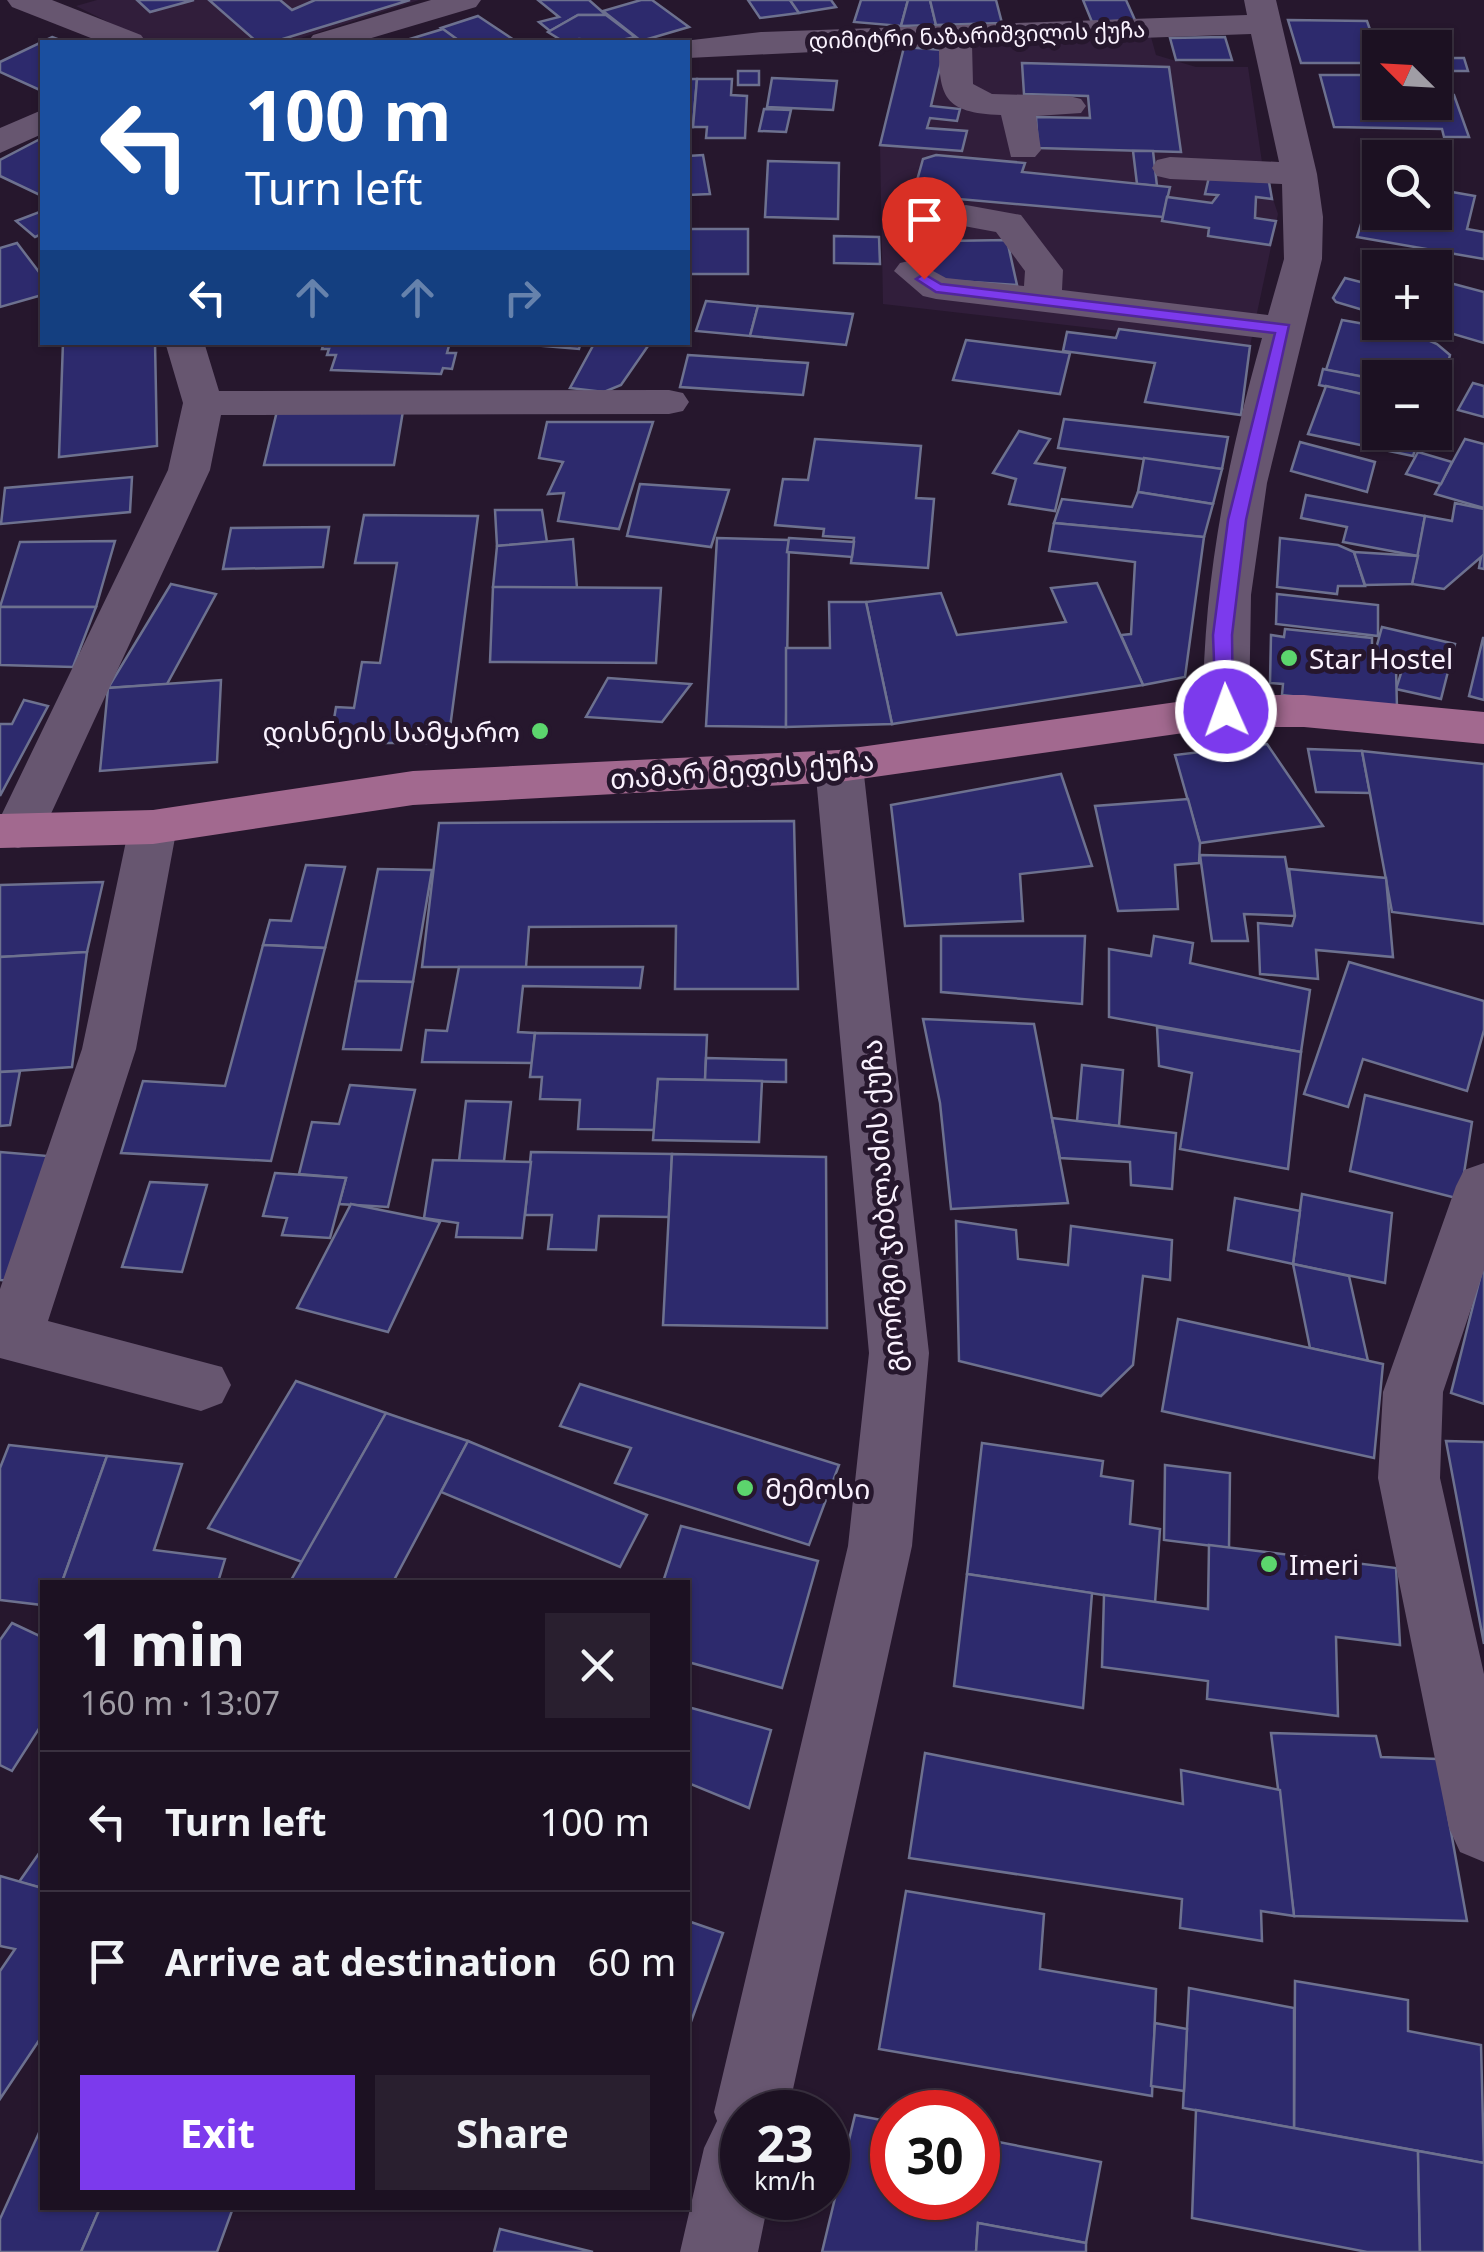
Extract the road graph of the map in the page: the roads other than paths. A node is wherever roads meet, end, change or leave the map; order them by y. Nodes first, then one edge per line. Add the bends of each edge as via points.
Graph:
1 (23, 0) edge
2 (465, 0) edge
3 (1065, 0) edge
4 (1263, 12) edge
5 (1080, 30) junction
6 (125, 40) edge
7 (332, 40) edge
8 (955, 46) junction
9 (690, 48) edge
10 (1148, 56) dead end
11 (1017, 105) junction
12 (1069, 106) dead end
13 (40, 121) edge
14 (0, 142) edge
15 (1023, 150) dead end
16 (1170, 168) dead end
17 (1299, 174) junction
18 (966, 216) dead end
19 (913, 271) dead end
20 (1043, 298) junction
21 (1284, 329) junction
22 (185, 345) edge
23 (203, 402) junction
24 (669, 402) dead end
25 (1226, 711) junction
26 (1484, 728) edge
27 (839, 766) junction
28 (153, 827) junction
29 (9, 831) edge
30 (1484, 1186) edge
31 (6, 1342) edge
32 (201, 1385) dead end
33 (1484, 1828) edge
34 (756, 2090) edge
35 (726, 2220) edge
36 (719, 2252) edge

1 - 6 street
2 - 7 street
3 - 5 street
4 - 5 street, დიმიტრი ნაზარიშვილის ქუჩა
4 - 17 street
5 - 8 street, დიმიტრი ნაზარიშვილის ქუჩა
8 - 9 street, დიმიტრი ნაზარიშვილის ქუჩა
8 - 10 street
8 - 11 street via 956,89 984,104
11 - 12 street
11 - 15 street
13 - 14 street
16 - 17 street
17 - 21 street via 1303,259
18 - 20 street via 1008,223 1044,270
19 - 20 street via 936,288
20 - 21 street
21 - 25 street via 1237,520 1223,635
22 - 23 street
23 - 24 street
23 - 29 street via 190,470
25 - 26 main road, თამარ მეფის ქუჩა via 1304,711
25 - 27 main road, თამარ მეფის ქუჩა
27 - 28 main road, თამარ მეფის ქუჩა via 413,788
27 - 34 street, გიორგი ჯიბლაძის ქუჩა via 899,1353 880,1546
28 - 29 main road, თამარ მეფის ქუჩა
28 - 31 street via 109,1049
30 - 33 street via 1413,1392 1409,1478
31 - 32 street
35 - 36 street

